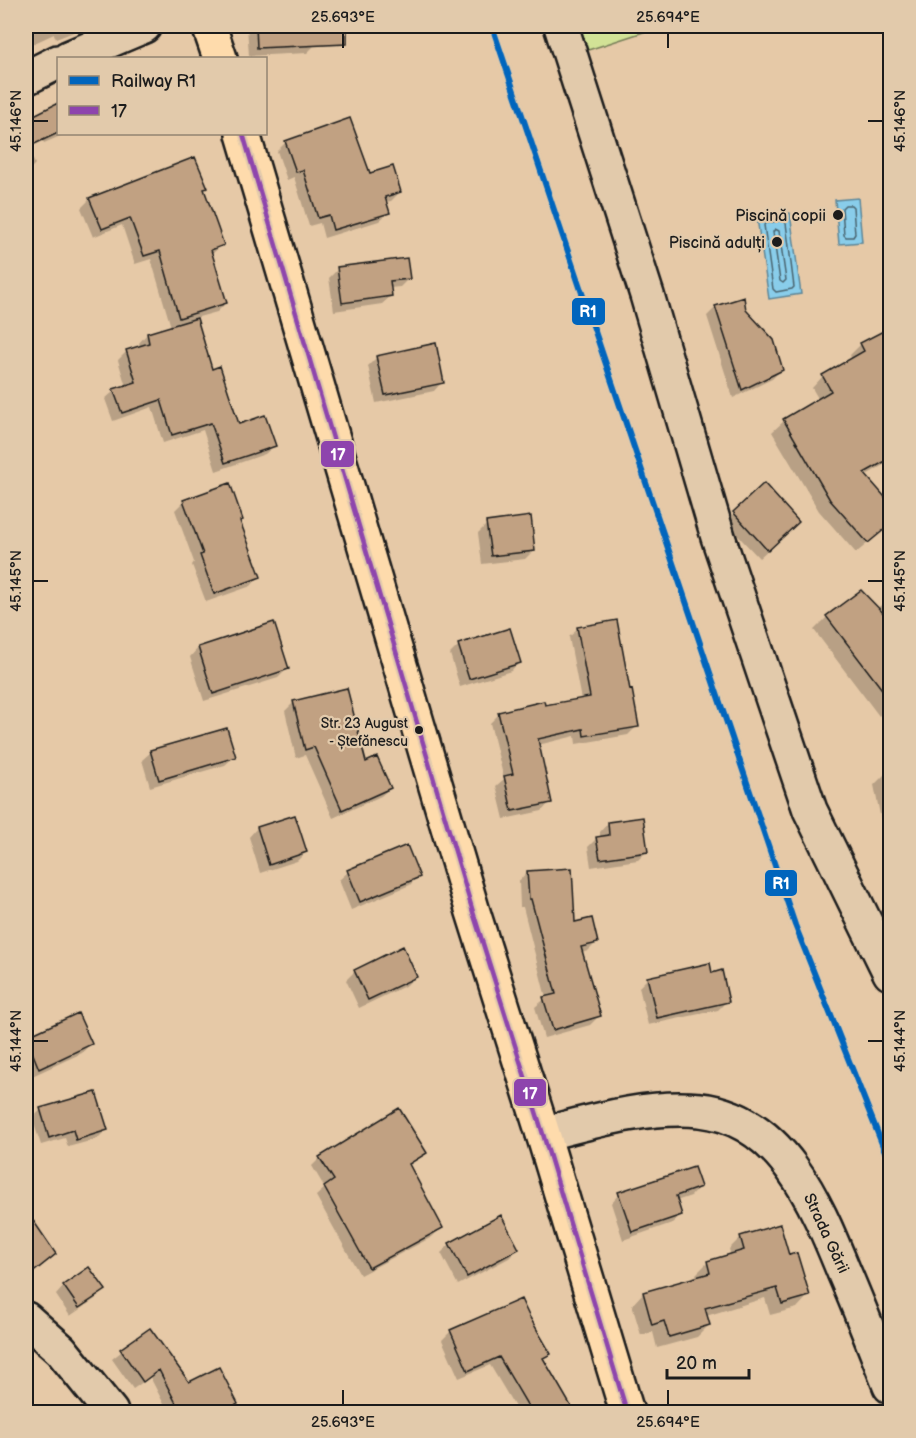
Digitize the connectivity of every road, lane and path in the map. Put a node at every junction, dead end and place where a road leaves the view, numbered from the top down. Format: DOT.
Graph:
graph roads {
  1 [pos="144,26"];
  2 [pos="209,26"];
  3 [pos="561,26"];
  4 [pos="70,57"];
  5 [pos="220,57"];
  6 [pos="57,62"];
  7 [pos="26,78"];
  8 [pos="243,135"];
  9 [pos="891,973"];
  10 [pos="543,1134"];
  11 [pos="26,1319"];
  12 [pos="891,1386"];
  13 [pos="111,1413"];
  14 [pos="627,1413"];
  1 -- 4 [label="street"];
  2 -- 5 [label="main road"];
  3 -- 9 [label="street"];
  6 -- 7 [label="street"];
  8 -- 10 [label="main road"];
  10 -- 12 [label="street, Strada Gării"];
  10 -- 14 [label="main road"];
  11 -- 13 [label="street"];
}
